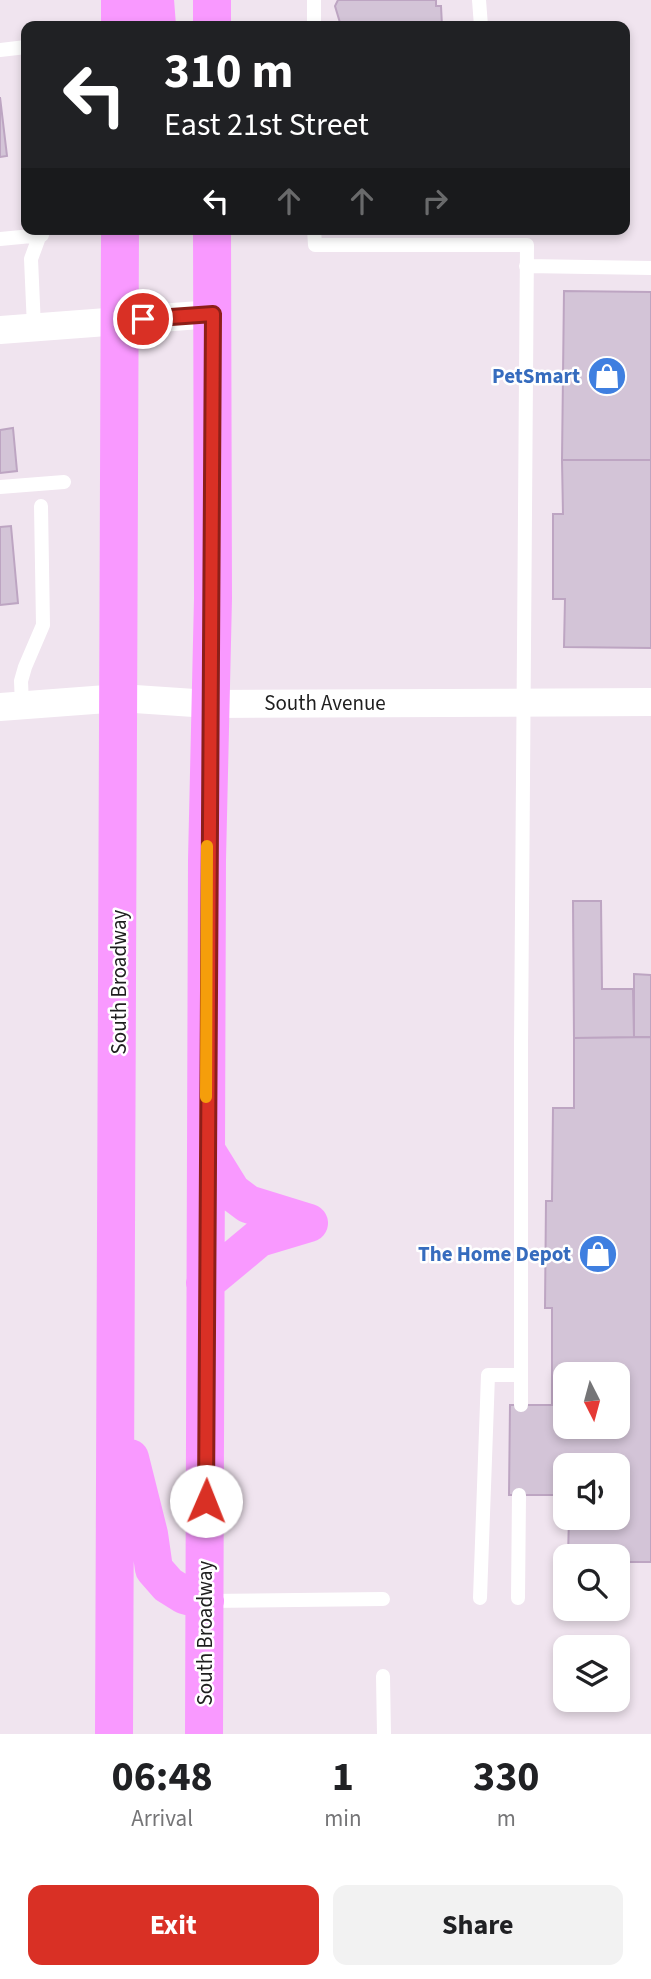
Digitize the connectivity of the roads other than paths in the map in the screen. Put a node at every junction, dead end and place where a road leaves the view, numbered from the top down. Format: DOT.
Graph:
graph roads {
  1 [pos="120,0"];
  2 [pos="155,0"];
  3 [pos="212,0"];
  4 [pos="314,0"];
  5 [pos="479,0"];
  6 [pos="120,21"];
  7 [pos="157,21"];
  8 [pos="212,21"];
  9 [pos="314,21"];
  10 [pos="481,21"];
  11 [pos="21,48"];
  12 [pos="0,50"];
  13 [pos="24,235"];
  14 [pos="41,235"];
  15 [pos="212,235"];
  16 [pos="314,235"];
  17 [pos="114,236"];
  18 [pos="0,239"];
  19 [pos="526,266"];
  20 [pos="651,268"];
  21 [pos="213,314"];
  22 [pos="120,320"];
  23 [pos="34,327"];
  24 [pos="0,330"];
  25 [pos="64,482"];
  26 [pos="0,487"];
  27 [pos="41,506"];
  28 [pos="120,698"];
  29 [pos="525,702"];
  30 [pos="651,702"];
  31 [pos="209,704"];
  32 [pos="11,706"];
  33 [pos="206,1150"];
  34 [pos="205,1283"];
  35 [pos="521,1375"];
  36 [pos="117,1405"];
  37 [pos="521,1405"];
  38 [pos="519,1496"];
  39 [pos="480,1598"];
  40 [pos="518,1598"];
  41 [pos="383,1599"];
  42 [pos="205,1601"];
  43 [pos="383,1676"];
  44 [pos="114,1734"];
  45 [pos="204,1734"];
  46 [pos="384,1734"];
  1 -- 6 [label="main road"];
  2 -- 7 [label="main road"];
  3 -- 8 [label="main road"];
  4 -- 9 [label="lane"];
  5 -- 10 [label="lane"];
  11 -- 12 [label="lane"];
  13 -- 18 [label="lane"];
  14 -- 23 [label="lane"];
  15 -- 21 [label="main road, South Broadway"];
  16 -- 19 [label="lane"];
  17 -- 22 [label="main road, South Broadway"];
  19 -- 20 [label="lane"];
  19 -- 29 [label="lane"];
  21 -- 22 [label="street"];
  21 -- 31 [label="main road, South Broadway"];
  22 -- 23 [label="street"];
  22 -- 28 [label="main road, South Broadway"];
  23 -- 24 [label="street"];
  25 -- 26 [label="lane"];
  27 -- 32 [label="lane"];
  28 -- 31 [label="street, South Avenue"];
  28 -- 32 [label="street, South Avenue"];
  28 -- 36 [label="main road, South Broadway"];
  29 -- 30 [label="street, South Avenue"];
  29 -- 31 [label="street, South Avenue"];
  29 -- 35 [label="lane"];
  31 -- 33 [label="main road, South Broadway"];
  33 -- 34 [label="main road, South Broadway"];
  33 -- 34 [label="main road"];
  34 -- 42 [label="main road, South Broadway"];
  35 -- 37 [label="lane"];
  35 -- 39 [label="lane"];
  36 -- 42 [label="main road"];
  36 -- 44 [label="main road, South Broadway"];
  38 -- 40 [label="lane"];
  41 -- 42 [label="lane"];
  42 -- 45 [label="main road, South Broadway"];
  43 -- 46 [label="lane"];
}
